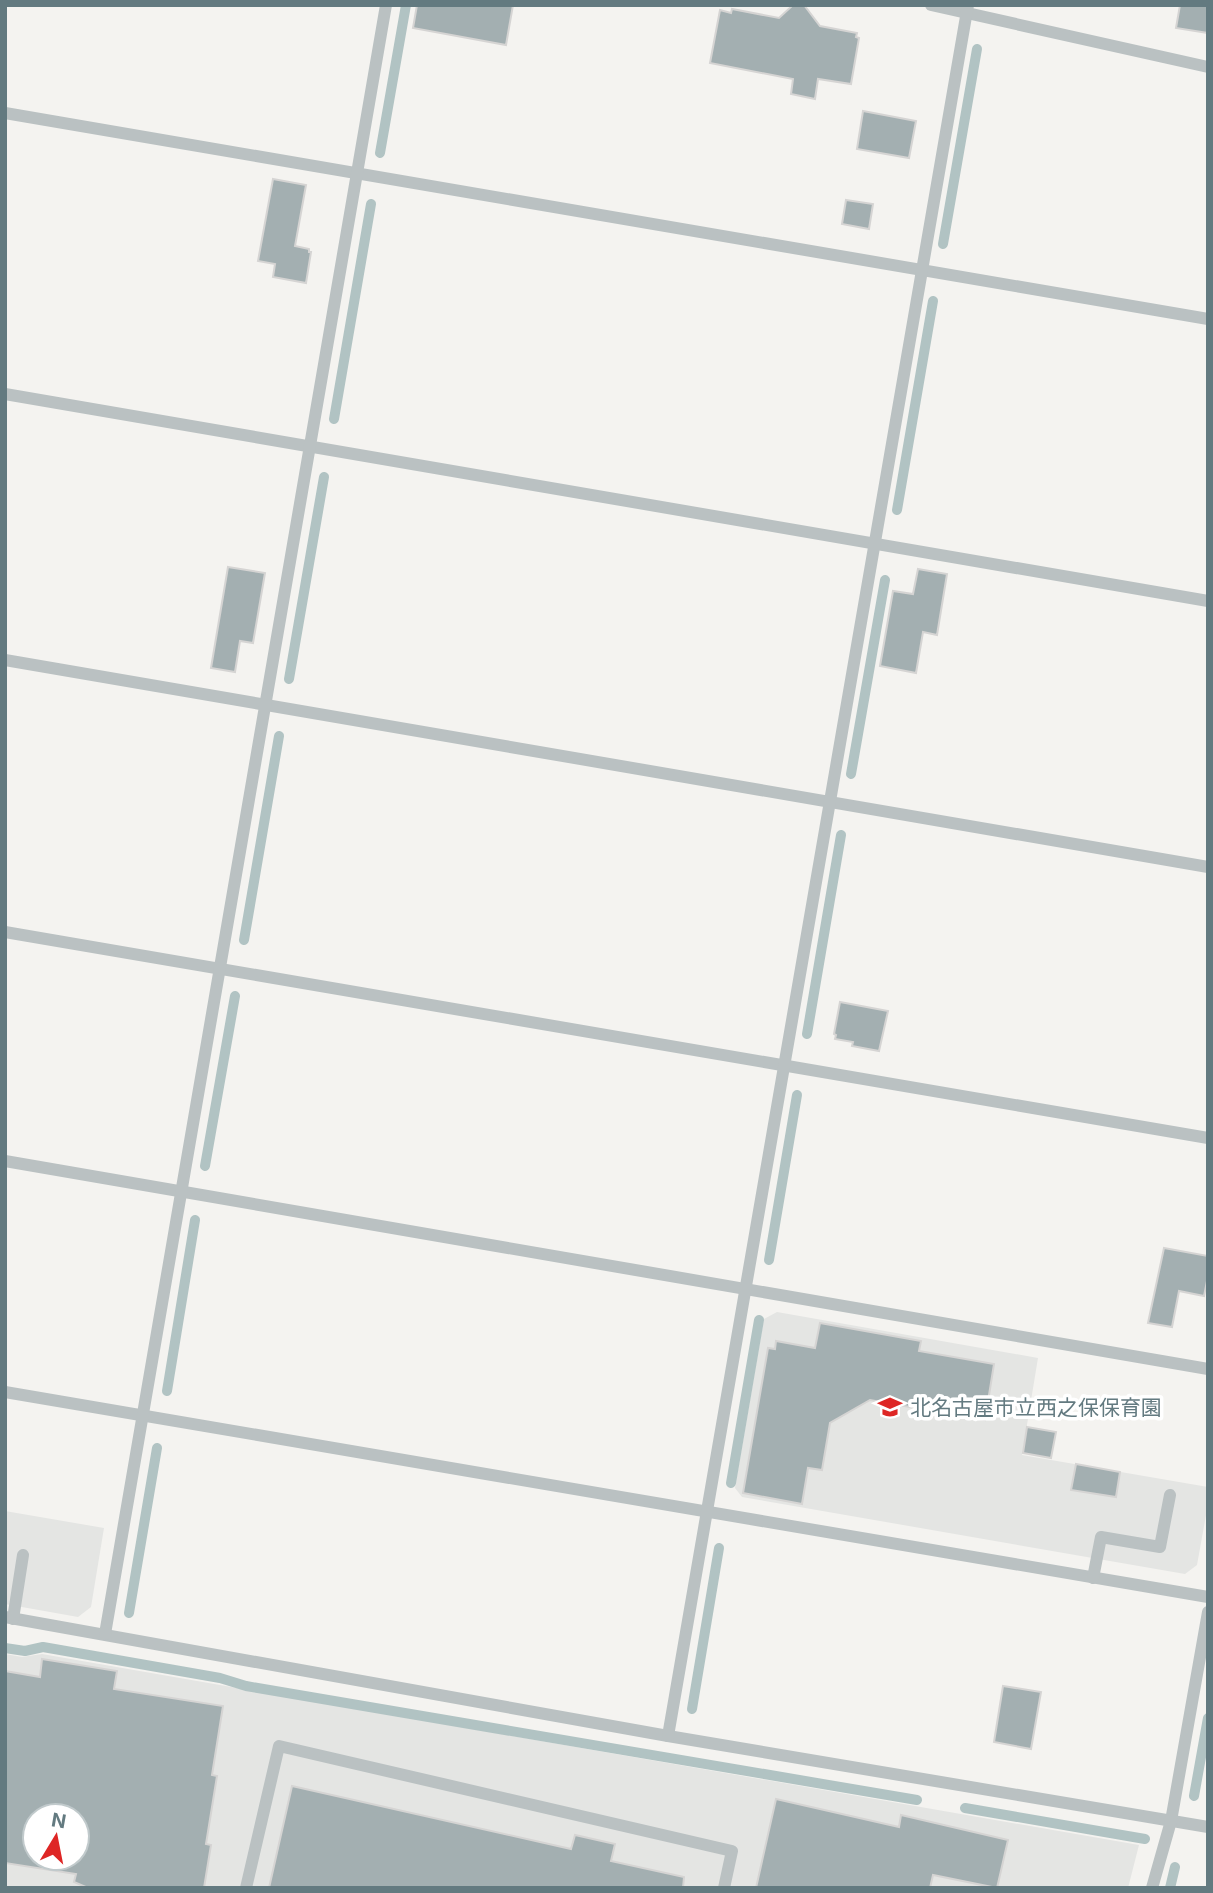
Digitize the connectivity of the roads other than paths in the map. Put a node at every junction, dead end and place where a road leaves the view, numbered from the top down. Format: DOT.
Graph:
graph roads {
  1 [pos="386,5"];
  2 [pos="932,5"];
  3 [pos="967,9"];
  4 [pos="1208,67"];
  5 [pos="5,113"];
  6 [pos="357,173"];
  7 [pos="922,270"];
  8 [pos="1208,319"];
  9 [pos="5,394"];
  10 [pos="310,447"];
  11 [pos="875,544"];
  12 [pos="1208,601"];
  13 [pos="5,660"];
  14 [pos="265,705"];
  15 [pos="830,802"];
  16 [pos="1208,867"];
  17 [pos="5,932"];
  18 [pos="219,969"];
  19 [pos="785,1066"];
  20 [pos="1208,1138"];
  21 [pos="5,1161"];
  22 [pos="181,1191"];
  23 [pos="746,1289"];
  24 [pos="1208,1369"];
  25 [pos="5,1392"];
  26 [pos="142,1416"];
  27 [pos="1170,1495"];
  28 [pos="707,1512"];
  29 [pos="23,1555"];
  30 [pos="1093,1578"];
  31 [pos="1208,1597"];
  32 [pos="1208,1612"];
  33 [pos="9,1618"];
  34 [pos="105,1634"];
  35 [pos="668,1736"];
  36 [pos="1171,1821"];
  37 [pos="1208,1827"];
  38 [pos="246,1888"];
  39 [pos="724,1888"];
  40 [pos="1152,1888"];
  1 -- 6 [label="street"];
  2 -- 3 [label="street"];
  3 -- 4 [label="street"];
  3 -- 7 [label="street"];
  5 -- 6 [label="street"];
  6 -- 7 [label="street"];
  6 -- 10 [label="street"];
  7 -- 8 [label="street"];
  7 -- 11 [label="street"];
  9 -- 10 [label="street"];
  10 -- 11 [label="street"];
  10 -- 14 [label="street"];
  11 -- 12 [label="street"];
  11 -- 15 [label="street"];
  13 -- 14 [label="street"];
  14 -- 15 [label="street"];
  14 -- 18 [label="street"];
  15 -- 16 [label="street"];
  15 -- 19 [label="street"];
  17 -- 18 [label="street"];
  18 -- 19 [label="street"];
  18 -- 22 [label="street"];
  19 -- 20 [label="street"];
  19 -- 23 [label="street"];
  21 -- 22 [label="street"];
  22 -- 23 [label="street"];
  22 -- 26 [label="street"];
  23 -- 24 [label="street"];
  23 -- 28 [label="street"];
  25 -- 26 [label="street"];
  26 -- 28 [label="street"];
  26 -- 34 [label="street"];
  27 -- 30 [label="street"];
  28 -- 30 [label="street"];
  28 -- 35 [label="street"];
  29 -- 33 [label="street"];
  30 -- 31 [label="street"];
  32 -- 36 [label="street"];
  33 -- 34 [label="street"];
  34 -- 35 [label="street"];
  35 -- 36 [label="street"];
  36 -- 37 [label="street"];
  36 -- 40 [label="street"];
  38 -- 39 [label="street"];
}
